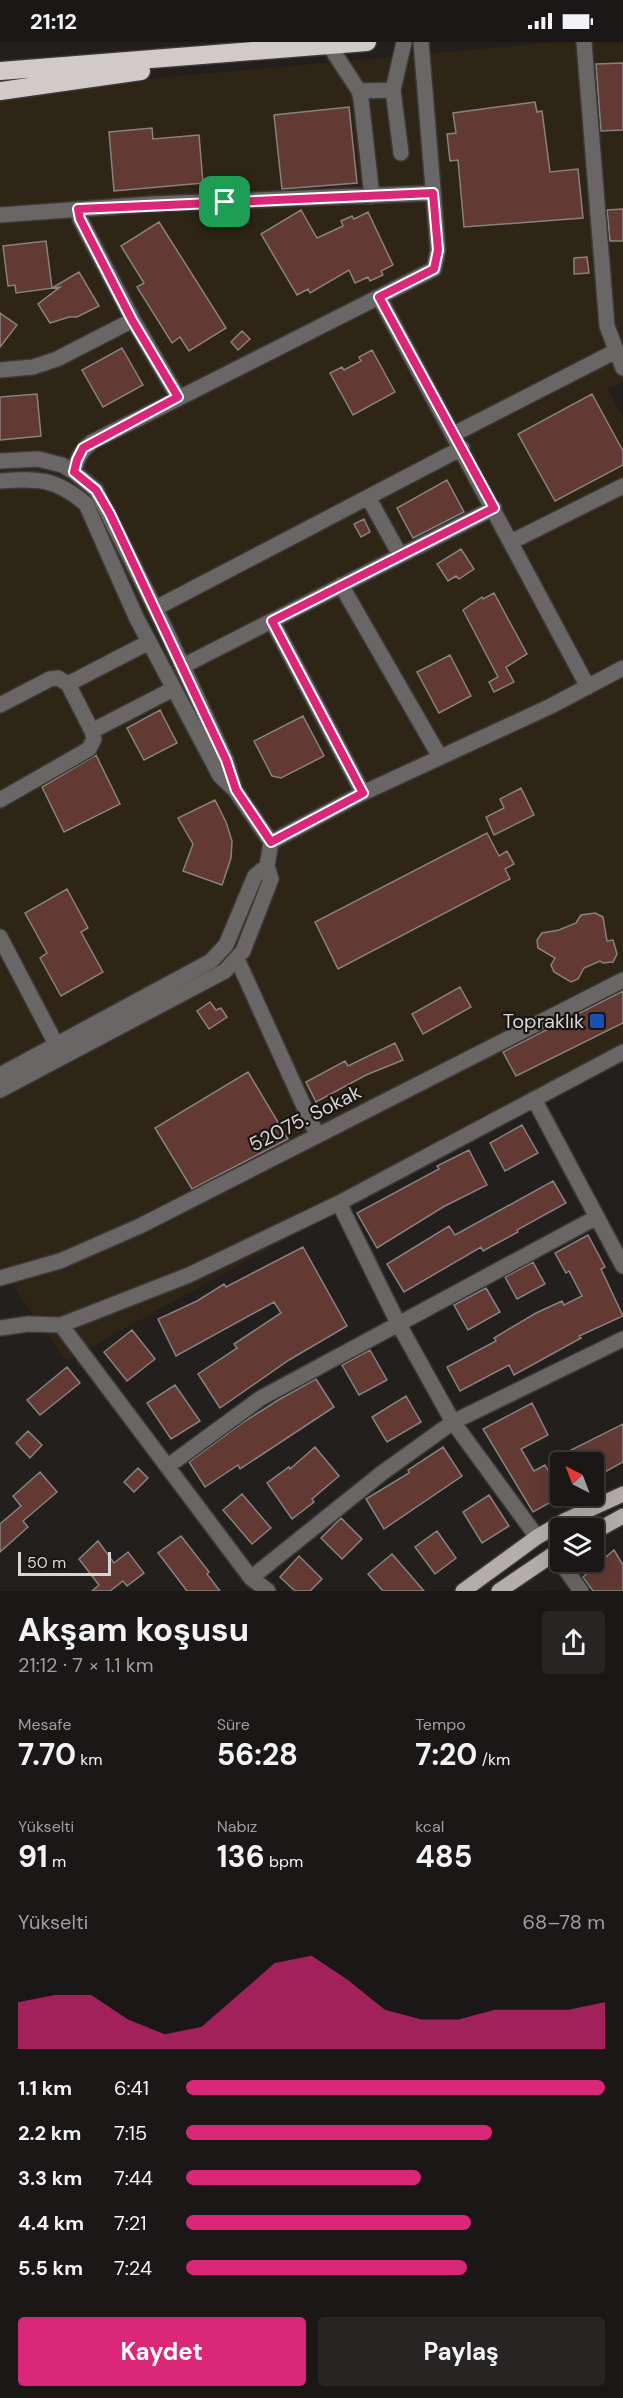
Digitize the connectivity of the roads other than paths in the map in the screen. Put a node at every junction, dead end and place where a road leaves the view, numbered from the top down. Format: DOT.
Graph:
graph roads {
  1 [pos="367,42"];
  2 [pos="404,42"];
  3 [pos="421,42"];
  4 [pos="584,42"];
  5 [pos="329,45"];
  6 [pos="285,50"];
  7 [pos="0,71"];
  8 [pos="393,90"];
  9 [pos="0,91"];
  10 [pos="359,92"];
  11 [pos="401,153"];
  12 [pos="433,193"];
  13 [pos="372,196"];
  14 [pos="78,209"];
  15 [pos="0,215"];
  16 [pos="379,297"];
  17 [pos="132,320"];
  18 [pos="616,351"];
  19 [pos="623,368"];
  20 [pos="0,370"];
  21 [pos="178,397"];
  22 [pos="454,435"];
  23 [pos="462,448"];
  24 [pos="0,461"];
  25 [pos="74,472"];
  26 [pos="0,481"];
  27 [pos="623,486"];
  28 [pos="368,497"];
  29 [pos="494,508"];
  30 [pos="512,542"];
  31 [pos="400,555"];
  32 [pos="341,585"];
  33 [pos="156,608"];
  34 [pos="272,621"];
  35 [pos="149,642"];
  36 [pos="183,666"];
  37 [pos="623,668"];
  38 [pos="68,684"];
  39 [pos="588,687"];
  40 [pos="173,689"];
  41 [pos="0,705"];
  42 [pos="93,731"];
  43 [pos="440,757"];
  44 [pos="236,790"];
  45 [pos="363,793"];
  46 [pos="0,800"];
  47 [pos="271,842"];
  48 [pos="267,866"];
  49 [pos="0,937"];
  50 [pos="237,959"];
  51 [pos="623,980"];
  52 [pos="57,1046"];
  53 [pos="623,1052"];
  54 [pos="0,1075"];
  55 [pos="0,1090"];
  56 [pos="534,1099"];
  57 [pos="317,1135"];
  58 [pos="339,1203"];
  59 [pos="597,1217"];
  60 [pos="623,1266"];
  61 [pos="0,1278"];
  62 [pos="398,1323"];
  63 [pos="61,1325"];
  64 [pos="0,1328"];
  65 [pos="623,1339"];
  66 [pos="453,1422"];
  67 [pos="168,1466"];
  68 [pos="623,1494"];
  69 [pos="623,1516"];
  70 [pos="604,1526"];
  71 [pos="537,1537"];
  72 [pos="550,1556"];
  73 [pos="570,1572"];
  74 [pos="251,1578"];
  75 [pos="268,1591"];
  76 [pos="463,1591"];
  77 [pos="499,1591"];
  78 [pos="580,1591"];
  1 -- 5 [label="highway"];
  2 -- 8 [label="street"];
  3 -- 12 [label="street"];
  4 -- 18 [label="street"];
  5 -- 6 [label="highway"];
  5 -- 10 [label="street"];
  6 -- 7 [label="highway"];
  6 -- 9 [label="highway"];
  8 -- 10 [label="street"];
  8 -- 11 [label="street"];
  10 -- 13 [label="street"];
  12 -- 13 [label="street"];
  12 -- 16 [label="street"];
  13 -- 14 [label="street"];
  14 -- 15 [label="street"];
  14 -- 17 [label="street"];
  16 -- 21 [label="street"];
  16 -- 22 [label="street"];
  17 -- 20 [label="street"];
  17 -- 21 [label="street"];
  18 -- 19 [label="street"];
  18 -- 22 [label="street"];
  21 -- 25 [label="street"];
  22 -- 23 [label="street"];
  23 -- 28 [label="street"];
  23 -- 29 [label="street"];
  24 -- 25 [label="street"];
  25 -- 33 [label="street"];
  26 -- 35 [label="street"];
  27 -- 30 [label="street"];
  28 -- 31 [label="street"];
  28 -- 33 [label="street"];
  29 -- 30 [label="street"];
  29 -- 31 [label="street"];
  30 -- 39 [label="street"];
  31 -- 32 [label="street"];
  32 -- 34 [label="street"];
  32 -- 43 [label="street"];
  33 -- 36 [label="street"];
  34 -- 36 [label="street"];
  34 -- 45 [label="street"];
  35 -- 38 [label="street"];
  35 -- 40 [label="street"];
  36 -- 44 [label="street"];
  37 -- 39 [label="street"];
  38 -- 41 [label="street"];
  38 -- 42 [label="street"];
  39 -- 43 [label="street"];
  40 -- 42 [label="street"];
  40 -- 44 [label="street"];
  42 -- 46 [label="street"];
  43 -- 45 [label="street"];
  44 -- 47 [label="street"];
  45 -- 47 [label="street"];
  47 -- 48 [label="street"];
  48 -- 50 [label="street"];
  48 -- 52 [label="street"];
  49 -- 52 [label="street"];
  50 -- 55 [label="street"];
  50 -- 57 [label="street"];
  51 -- 57 [label="street, 52075. Sokak"];
  52 -- 54 [label="street"];
  53 -- 56 [label="street"];
  56 -- 58 [label="street"];
  56 -- 59 [label="street"];
  57 -- 61 [label="street, 52075. Sokak"];
  58 -- 62 [label="street"];
  58 -- 63 [label="street"];
  59 -- 60 [label="street"];
  59 -- 62 [label="street"];
  62 -- 66 [label="street"];
  62 -- 67 [label="street"];
  63 -- 64 [label="street"];
  63 -- 67 [label="street"];
  65 -- 66 [label="street"];
  66 -- 71 [label="street"];
  66 -- 74 [label="street"];
  67 -- 74 [label="street"];
  68 -- 71 [label="main road"];
  69 -- 70 [label="main road"];
  71 -- 76 [label="main road"];
  72 -- 77 [label="main road"];
  73 -- 78 [label="street"];
  74 -- 75 [label="street"];
}
